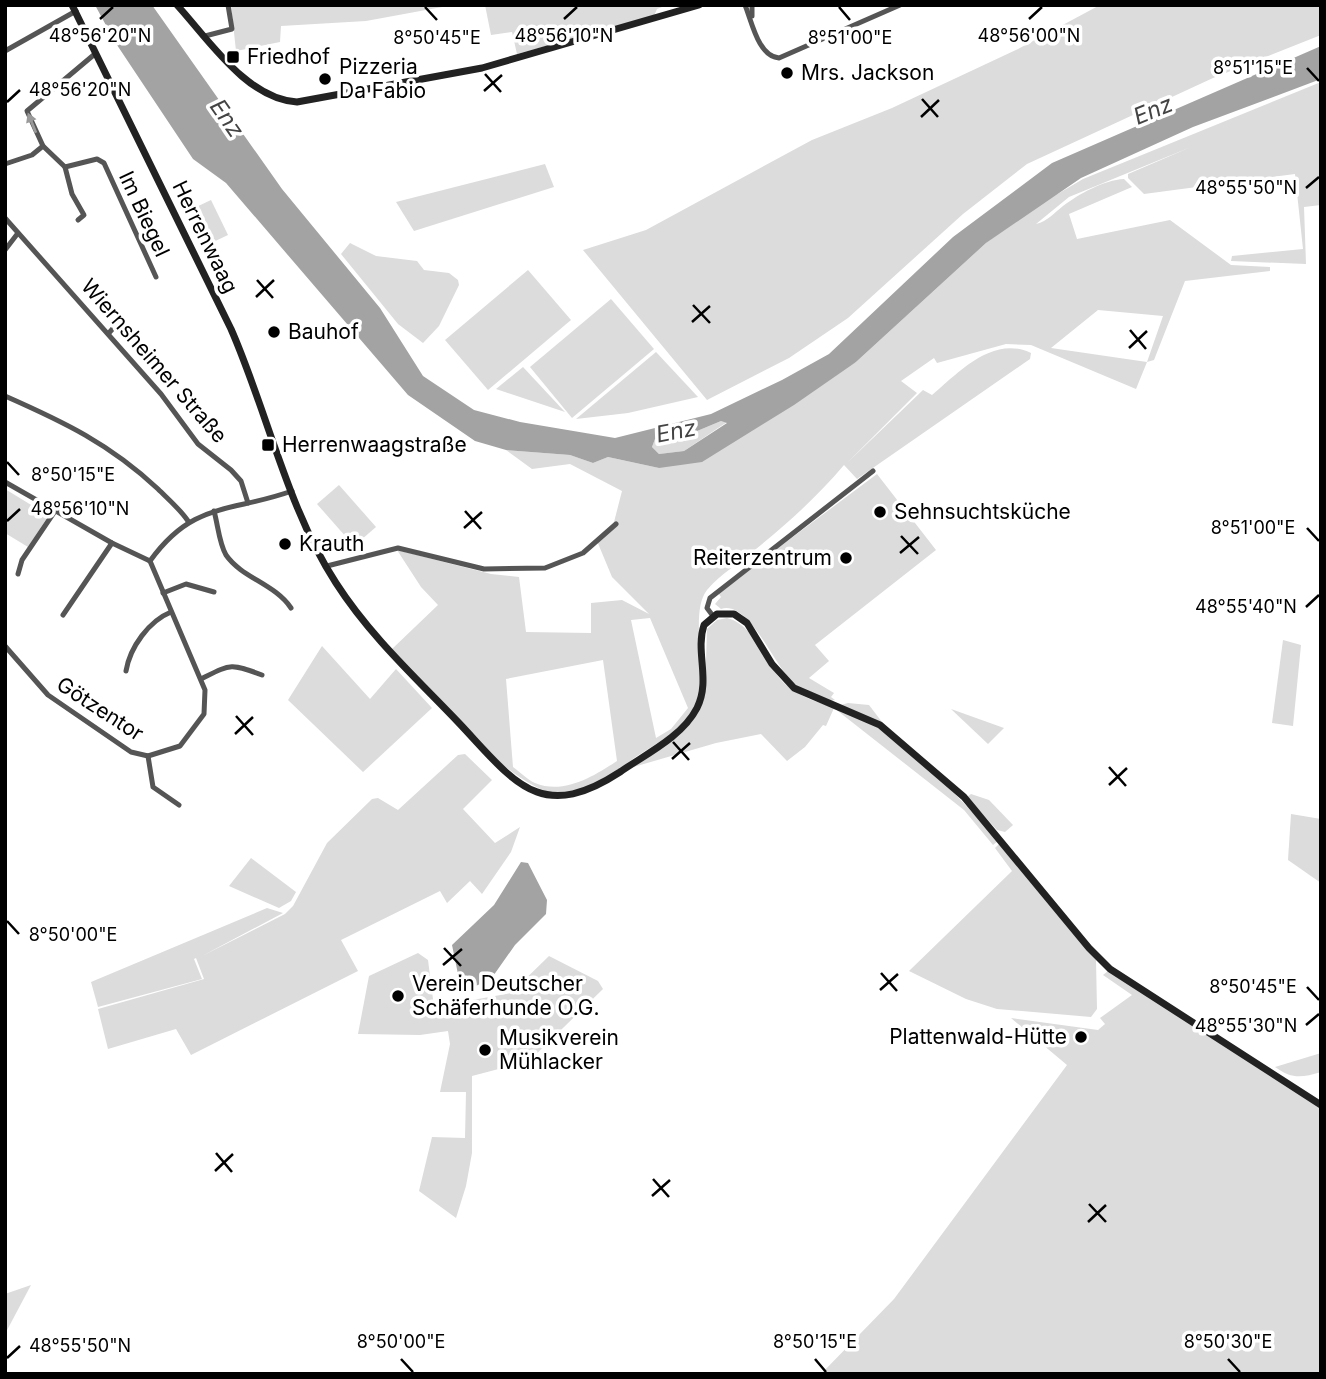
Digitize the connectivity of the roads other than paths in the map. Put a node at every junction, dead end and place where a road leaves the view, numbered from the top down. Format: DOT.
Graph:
graph roads {
  1 [pos="177,5"];
  2 [pos="228,5"];
  3 [pos="699,5"];
  4 [pos="745,5"];
  5 [pos="752,5"];
  6 [pos="900,5"];
  7 [pos="74,8"];
  8 [pos="752,19"];
  9 [pos="205,36"];
  10 [pos="5,51"];
  11 [pos="96,53"];
  12 [pos="43,146"];
  13 [pos="5,164"];
  14 [pos="65,167"];
  15 [pos="5,218"];
  16 [pos="78,220"];
  17 [pos="18,233"];
  18 [pos="5,250"];
  19 [pos="156,276"];
  20 [pos="116,325"];
  21 [pos="108,334"];
  22 [pos="5,396"];
  23 [pos="873,471"];
  24 [pos="5,482"];
  25 [pos="292,491"];
  26 [pos="248,503"];
  27 [pos="55,511"];
  28 [pos="214,511"];
  29 [pos="188,521"];
  30 [pos="616,524"];
  31 [pos="112,543"];
  32 [pos="149,561"];
  33 [pos="327,566"];
  34 [pos="18,574"];
  35 [pos="214,592"];
  36 [pos="163,593"];
  37 [pos="290,608"];
  38 [pos="171,612"];
  39 [pos="63,615"];
  40 [pos="713,616"];
  41 [pos="5,646"];
  42 [pos="126,671"];
  43 [pos="262,675"];
  44 [pos="201,679"];
  45 [pos="148,756"];
  46 [pos="179,804"];
  47 [pos="1321,1105"];
  1 -- 9 [label="main road"];
  2 -- 9 [label="street"];
  3 -- 9 [label="main road"];
  4 -- 8 [label="street"];
  5 -- 8 [label="street"];
  6 -- 8 [label="street"];
  7 -- 10 [label="street"];
  7 -- 11 [label="main road, Herrenwaag"];
  12 -- 11 [label="street, one-way"];
  11 -- 25 [label="main road, Herrenwaag"];
  12 -- 13 [label="street"];
  12 -- 14 [label="street"];
  14 -- 16 [label="street"];
  14 -- 19 [label="street, Im Biegel"];
  15 -- 17 [label="street, Wiernsheimer Straße"];
  17 -- 18 [label="street"];
  17 -- 21 [label="street, Wiernsheimer Straße"];
  20 -- 21 [label="street"];
  21 -- 26 [label="street, Wiernsheimer Straße"];
  22 -- 29 [label="street"];
  23 -- 40 [label="street"];
  24 -- 27 [label="street"];
  25 -- 26 [label="street"];
  25 -- 33 [label="main road"];
  26 -- 28 [label="street"];
  27 -- 31 [label="street"];
  27 -- 34 [label="street"];
  28 -- 29 [label="street"];
  28 -- 37 [label="street"];
  29 -- 32 [label="street"];
  30 -- 33 [label="street"];
  31 -- 32 [label="street"];
  31 -- 39 [label="street"];
  32 -- 36 [label="street, Götzentor"];
  33 -- 40 [label="main road"];
  35 -- 36 [label="street"];
  36 -- 38 [label="street, Götzentor"];
  38 -- 42 [label="street"];
  38 -- 44 [label="street, Götzentor"];
  40 -- 47 [label="main road"];
  41 -- 45 [label="street, Götzentor"];
  43 -- 44 [label="street"];
  44 -- 45 [label="street, Götzentor"];
  45 -- 46 [label="street"];
}
